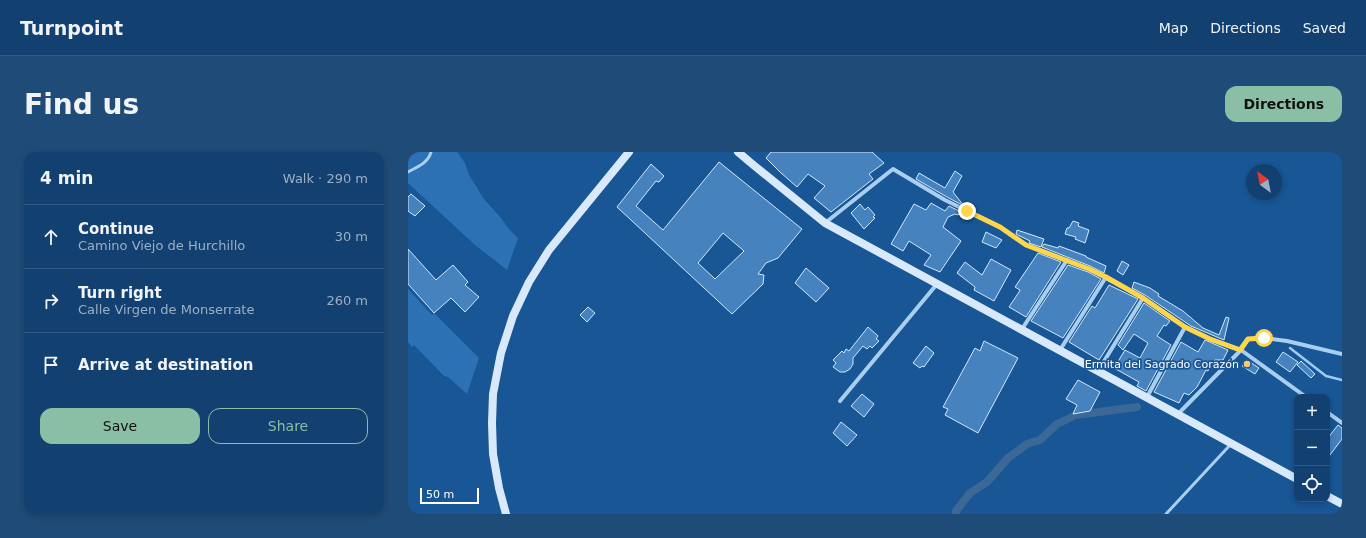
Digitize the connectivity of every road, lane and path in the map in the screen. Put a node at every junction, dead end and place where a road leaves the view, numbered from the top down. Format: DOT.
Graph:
graph roads {
  1 [pos="431,152"];
  2 [pos="738,152"];
  3 [pos="629,153"];
  4 [pos="408,172"];
  5 [pos="825,223"];
  6 [pos="1067,260"];
  7 [pos="1106,277"];
  8 [pos="938,284"];
  9 [pos="1143,298"];
  10 [pos="1185,327"];
  11 [pos="1022,330"];
  12 [pos="1060,350"];
  13 [pos="1240,350"];
  14 [pos="1342,354"];
  15 [pos="1098,371"];
  16 [pos="1302,394"];
  17 [pos="1147,397"];
  18 [pos="840,401"];
  19 [pos="1177,414"];
  20 [pos="1330,414"];
  21 [pos="1342,423"];
  22 [pos="1232,444"];
  23 [pos="1294,477"];
  24 [pos="1330,498"];
  25 [pos="1342,504"];
  26 [pos="506,514"];
  27 [pos="1166,514"];
  1 -- 4 [label="lane"];
  2 -- 5 [label="main road"];
  3 -- 26 [label="main road"];
  5 -- 6 [label="street"];
  5 -- 8 [label="main road"];
  6 -- 7 [label="street"];
  6 -- 11 [label="street"];
  7 -- 9 [label="street"];
  7 -- 12 [label="street"];
  8 -- 11 [label="main road"];
  8 -- 18 [label="street"];
  9 -- 10 [label="street"];
  9 -- 15 [label="street"];
  10 -- 13 [label="street"];
  10 -- 17 [label="street"];
  11 -- 12 [label="main road"];
  12 -- 15 [label="main road"];
  13 -- 14 [label="street"];
  13 -- 16 [label="street"];
  13 -- 19 [label="street"];
  15 -- 17 [label="main road"];
  17 -- 19 [label="main road"];
  19 -- 22 [label="main road"];
  20 -- 21 [label="street"];
  22 -- 23 [label="main road"];
  22 -- 27 [label="lane"];
  24 -- 25 [label="main road"];
}
